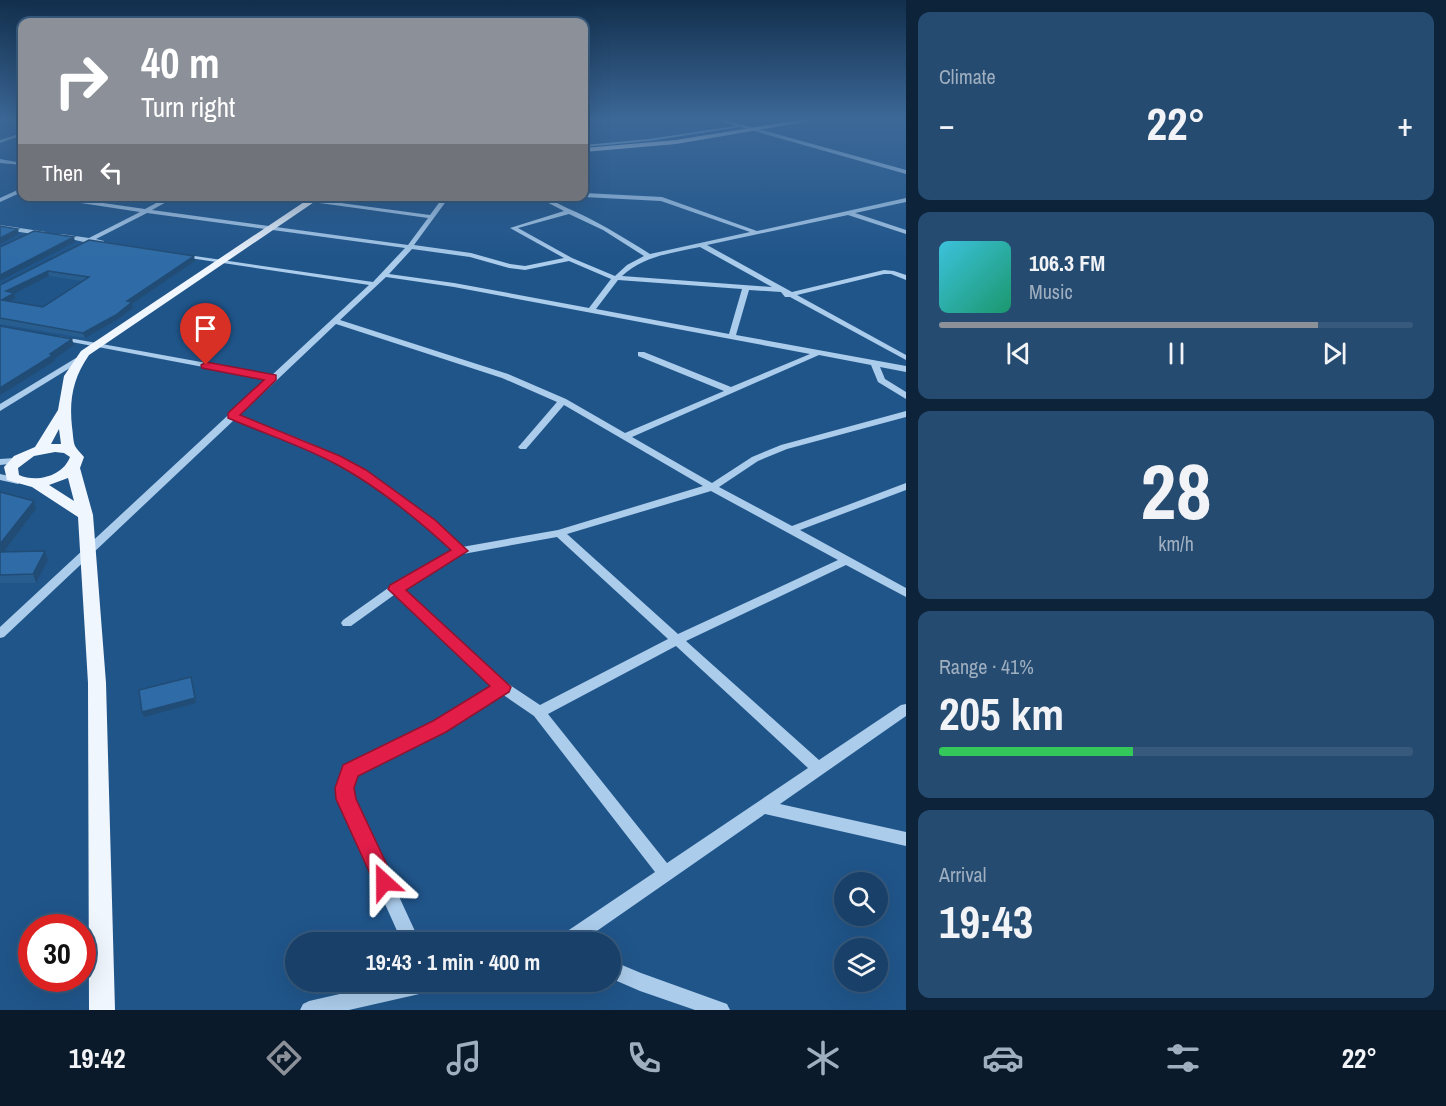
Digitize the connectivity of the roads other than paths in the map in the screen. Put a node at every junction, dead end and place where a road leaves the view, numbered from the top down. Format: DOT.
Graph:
graph roads {
  1 [pos="882,166"];
  2 [pos="897,166"];
  3 [pos="889,168"];
  4 [pos="906,172"];
  5 [pos="0,191"];
  6 [pos="18,193"];
  7 [pos="18,194"];
  8 [pos="588,195"];
  9 [pos="0,200"];
  10 [pos="906,200"];
  11 [pos="74,201"];
  12 [pos="153,201"];
  13 [pos="165,201"];
  14 [pos="312,201"];
  15 [pos="328,201"];
  16 [pos="443,201"];
  17 [pos="549,201"];
  18 [pos="136,210"];
  19 [pos="571,211"];
  20 [pos="145,212"];
  21 [pos="848,213"];
  22 [pos="432,217"];
  23 [pos="0,227"];
  24 [pos="270,229"];
  25 [pos="34,232"];
  26 [pos="755,232"];
  27 [pos="906,232"];
  28 [pos="17,240"];
  29 [pos="90,240"];
  30 [pos="80,242"];
  31 [pos="70,244"];
  32 [pos="112,244"];
  33 [pos="701,245"];
  34 [pos="409,248"];
  35 [pos="178,254"];
  36 [pos="649,256"];
  37 [pos="570,259"];
  38 [pos="223,261"];
  39 [pos="384,275"];
  40 [pos="614,278"];
  41 [pos="906,278"];
  42 [pos="375,284"];
  43 [pos="746,289"];
  44 [pos="785,293"];
  45 [pos="591,311"];
  46 [pos="334,321"];
  47 [pos="53,336"];
  48 [pos="732,337"];
  49 [pos="95,344"];
  50 [pos="819,353"];
  51 [pos="641,354"];
  52 [pos="906,358"];
  53 [pos="79,360"];
  54 [pos="874,363"];
  55 [pos="906,369"];
  56 [pos="273,378"];
  57 [pos="730,390"];
  58 [pos="906,396"];
  59 [pos="563,401"];
  60 [pos="0,408"];
  61 [pos="63,411"];
  62 [pos="906,414"];
  63 [pos="232,416"];
  64 [pos="626,436"];
  65 [pos="523,447"];
  66 [pos="41,449"];
  67 [pos="69,450"];
  68 [pos="15,461"];
  69 [pos="0,462"];
  70 [pos="73,468"];
  71 [pos="0,477"];
  72 [pos="18,481"];
  73 [pos="36,483"];
  74 [pos="906,486"];
  75 [pos="712,487"];
  76 [pos="85,515"];
  77 [pos="791,530"];
  78 [pos="559,533"];
  79 [pos="88,551"];
  80 [pos="460,551"];
  81 [pos="846,561"];
  82 [pos="395,589"];
  83 [pos="906,593"];
  84 [pos="347,623"];
  85 [pos="0,634"];
  86 [pos="677,640"];
  87 [pos="502,687"];
  88 [pos="906,709"];
  89 [pos="539,712"];
  90 [pos="819,769"];
  91 [pos="764,807"];
  92 [pos="906,839"];
  93 [pos="666,874"];
  94 [pos="406,932"];
  95 [pos="581,932"];
  96 [pos="621,974"];
  97 [pos="388,992"];
  98 [pos="102,1010"];
  99 [pos="309,1010"];
  100 [pos="722,1010"];
  1 -- 3 [label="street"];
  2 -- 3 [label="street"];
  3 -- 4 [label="street"];
  5 -- 6 [label="street"];
  7 -- 9 [label="street"];
  8 -- 26 [label="street"];
  10 -- 21 [label="street"];
  11 -- 18 [label="street"];
  12 -- 18 [label="street"];
  13 -- 20 [label="street"];
  14 -- 24 [label="main road"];
  15 -- 22 [label="street"];
  16 -- 22 [label="street"];
  17 -- 19 [label="street"];
  18 -- 20 [label="street"];
  18 -- 30 [label="street"];
  19 -- 36 [label="street"];
  19 -- 37 [label="street"];
  20 -- 24 [label="street"];
  20 -- 29 [label="street"];
  21 -- 26 [label="street"];
  21 -- 27 [label="street"];
  22 -- 34 [label="street"];
  23 -- 25 [label="street"];
  24 -- 34 [label="street"];
  24 -- 38 [label="main road"];
  25 -- 28 [label="street"];
  25 -- 30 [label="street"];
  26 -- 33 [label="street"];
  29 -- 30 [label="street"];
  29 -- 32 [label="street"];
  30 -- 31 [label="street"];
  33 -- 36 [label="street"];
  33 -- 44 [label="street"];
  34 -- 37 [label="street"];
  34 -- 39 [label="street"];
  35 -- 38 [label="street"];
  36 -- 40 [label="street"];
  37 -- 40 [label="street"];
  38 -- 42 [label="street"];
  38 -- 49 [label="main road"];
  39 -- 42 [label="street"];
  39 -- 45 [label="street"];
  40 -- 43 [label="street"];
  40 -- 45 [label="street"];
  41 -- 44 [label="street"];
  42 -- 46 [label="street"];
  43 -- 44 [label="street"];
  43 -- 48 [label="street"];
  44 -- 52 [label="street"];
  45 -- 48 [label="street"];
  46 -- 56 [label="street"];
  46 -- 59 [label="street"];
  47 -- 49 [label="street"];
  48 -- 50 [label="street"];
  49 -- 53 [label="main road"];
  49 -- 56 [label="street"];
  50 -- 54 [label="street"];
  50 -- 57 [label="street"];
  51 -- 57 [label="street"];
  53 -- 60 [label="street"];
  53 -- 61 [label="main road"];
  54 -- 55 [label="street"];
  54 -- 58 [label="street"];
  56 -- 63 [label="street"];
  57 -- 64 [label="street"];
  59 -- 64 [label="street"];
  59 -- 65 [label="street"];
  61 -- 66 [label="main road"];
  61 -- 67 [label="main road"];
  62 -- 75 [label="street"];
  63 -- 79 [label="street"];
  63 -- 80 [label="street"];
  64 -- 75 [label="street"];
  66 -- 67 [label="main road"];
  66 -- 68 [label="main road"];
  67 -- 70 [label="main road"];
  68 -- 69 [label="street"];
  68 -- 72 [label="main road"];
  70 -- 73 [label="main road"];
  70 -- 76 [label="main road"];
  71 -- 72 [label="street"];
  72 -- 73 [label="main road"];
  73 -- 76 [label="main road"];
  74 -- 77 [label="street"];
  75 -- 77 [label="street"];
  75 -- 78 [label="street"];
  76 -- 79 [label="main road"];
  77 -- 81 [label="street"];
  78 -- 80 [label="street"];
  78 -- 86 [label="street"];
  79 -- 85 [label="street"];
  79 -- 98 [label="main road"];
  80 -- 82 [label="street"];
  81 -- 83 [label="street"];
  81 -- 86 [label="street"];
  82 -- 84 [label="street"];
  82 -- 87 [label="street"];
  86 -- 89 [label="street"];
  86 -- 90 [label="street"];
  87 -- 89 [label="street"];
  87 -- 94 [label="street"];
  88 -- 90 [label="street"];
  89 -- 93 [label="street"];
  90 -- 91 [label="street"];
  91 -- 92 [label="street"];
  91 -- 93 [label="street"];
  93 -- 95 [label="street"];
  96 -- 100 [label="street"];
  97 -- 99 [label="street"];
}
